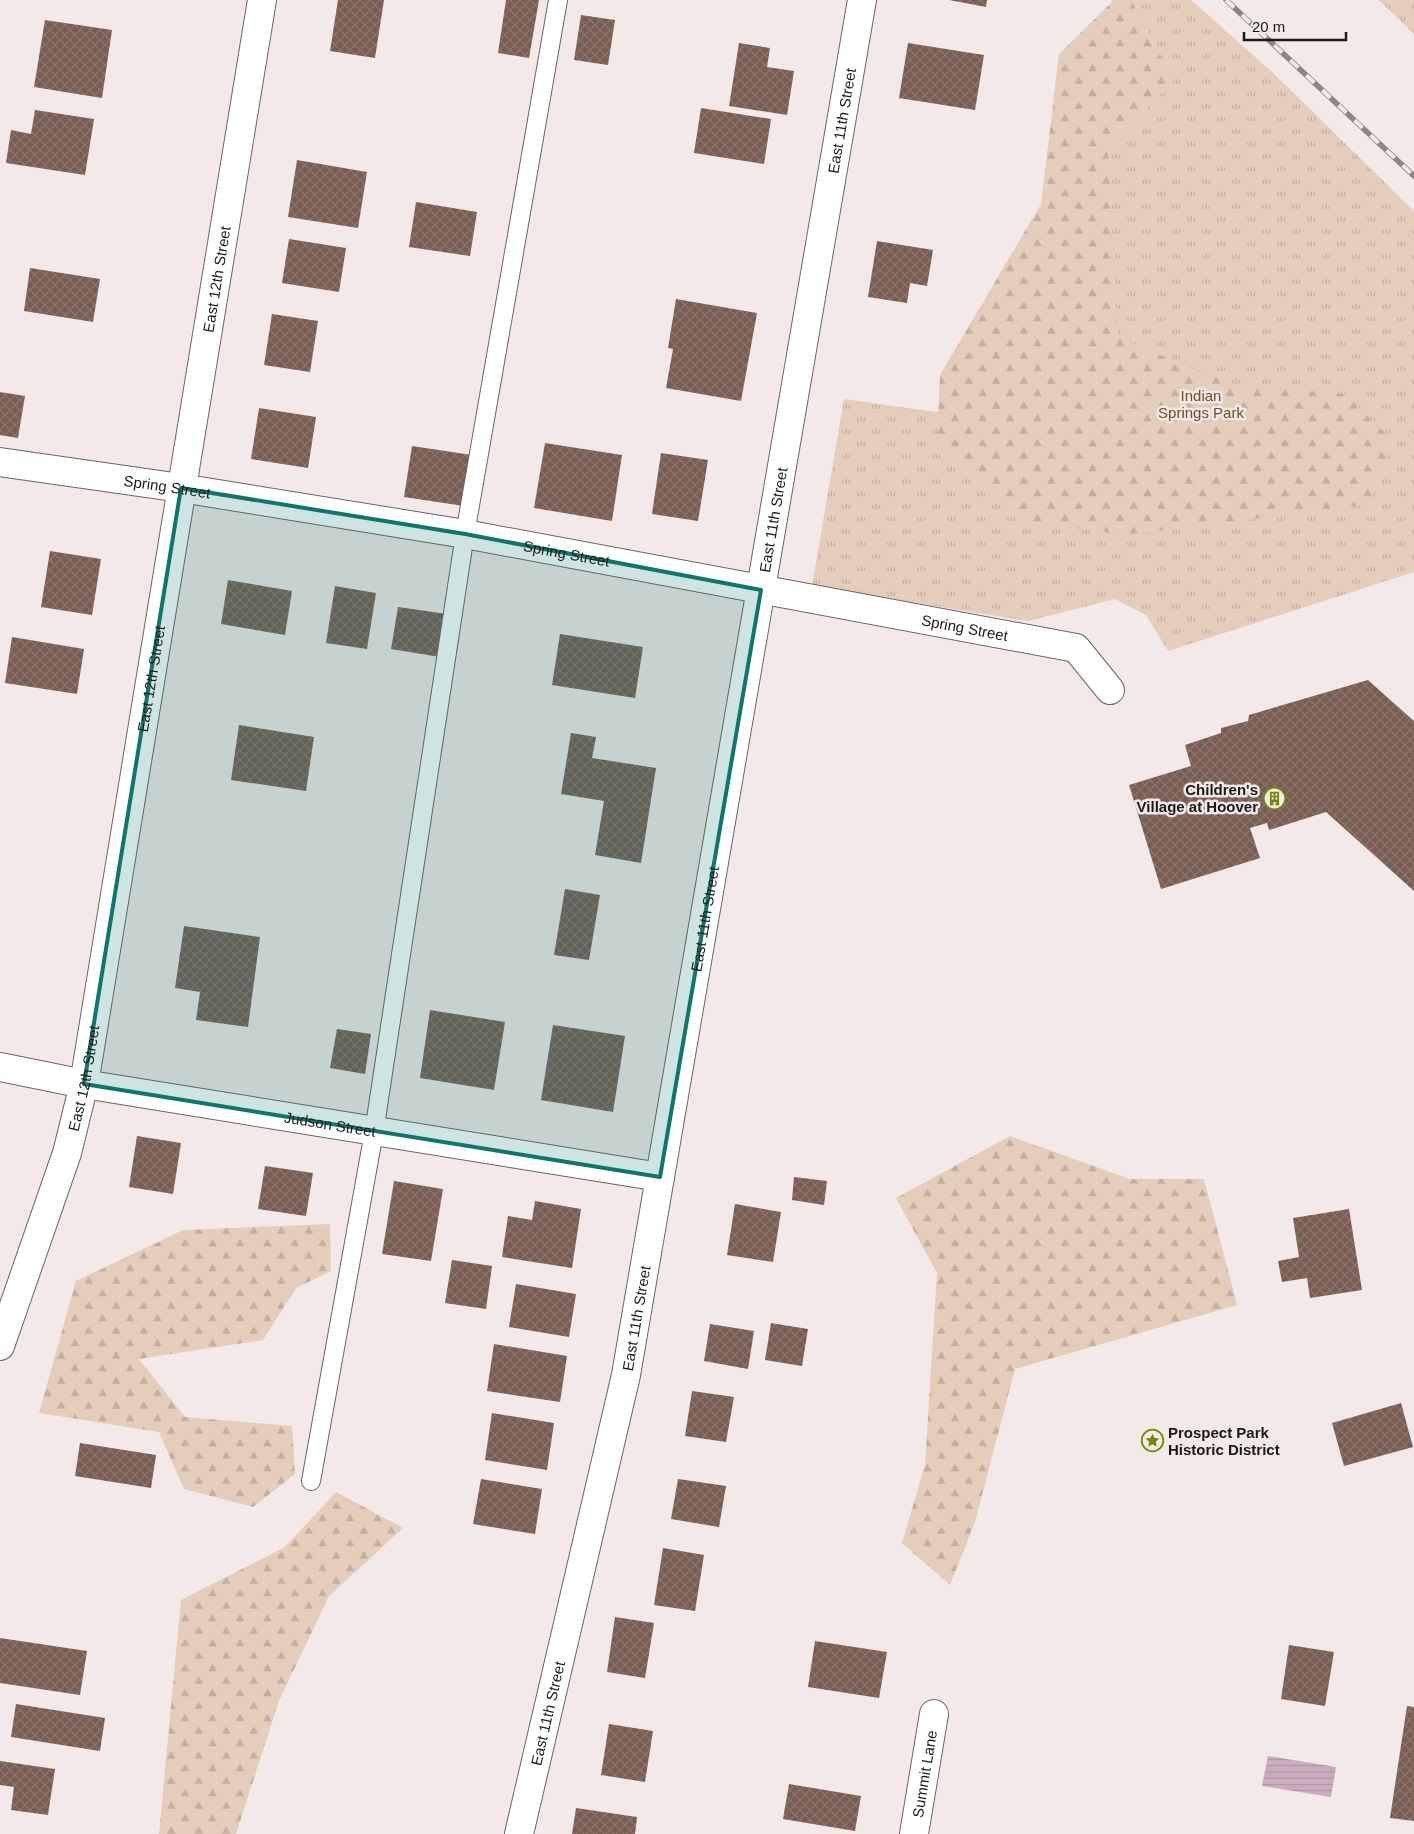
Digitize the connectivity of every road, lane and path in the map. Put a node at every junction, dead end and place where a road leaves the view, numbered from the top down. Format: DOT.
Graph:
graph roads {
  1 [pos="262,0"];
  2 [pos="558,0"];
  3 [pos="858,0"];
  4 [pos="862,0"];
  5 [pos="0,462"];
  6 [pos="180,488"];
  7 [pos="465,534"];
  8 [pos="761,590"];
  9 [pos="1110,690"];
  10 [pos="0,1067"];
  11 [pos="84,1084"];
  12 [pos="374,1132"];
  13 [pos="660,1177"];
  14 [pos="0,1346"];
  15 [pos="312,1481"];
  16 [pos="934,1714"];
  17 [pos="519,1834"];
  18 [pos="914,1834"];
  1 -- 6 [label="street, East 12th Street"];
  2 -- 7 [label="lane"];
  3 -- 4 [label="street"];
  4 -- 8 [label="street, East 11th Street"];
  5 -- 6 [label="street, Spring Street"];
  6 -- 7 [label="street, Spring Street"];
  6 -- 11 [label="street, East 12th Street"];
  7 -- 8 [label="street, Spring Street"];
  7 -- 12 [label="lane"];
  8 -- 9 [label="street, Spring Street"];
  8 -- 13 [label="street, East 11th Street"];
  10 -- 11 [label="street, Judson Street"];
  11 -- 12 [label="street, Judson Street"];
  11 -- 14 [label="street, East 12th Street"];
  12 -- 13 [label="street, Judson Street"];
  12 -- 15 [label="lane"];
  13 -- 17 [label="street, East 11th Street"];
  16 -- 18 [label="street, Summit Lane"];
}
